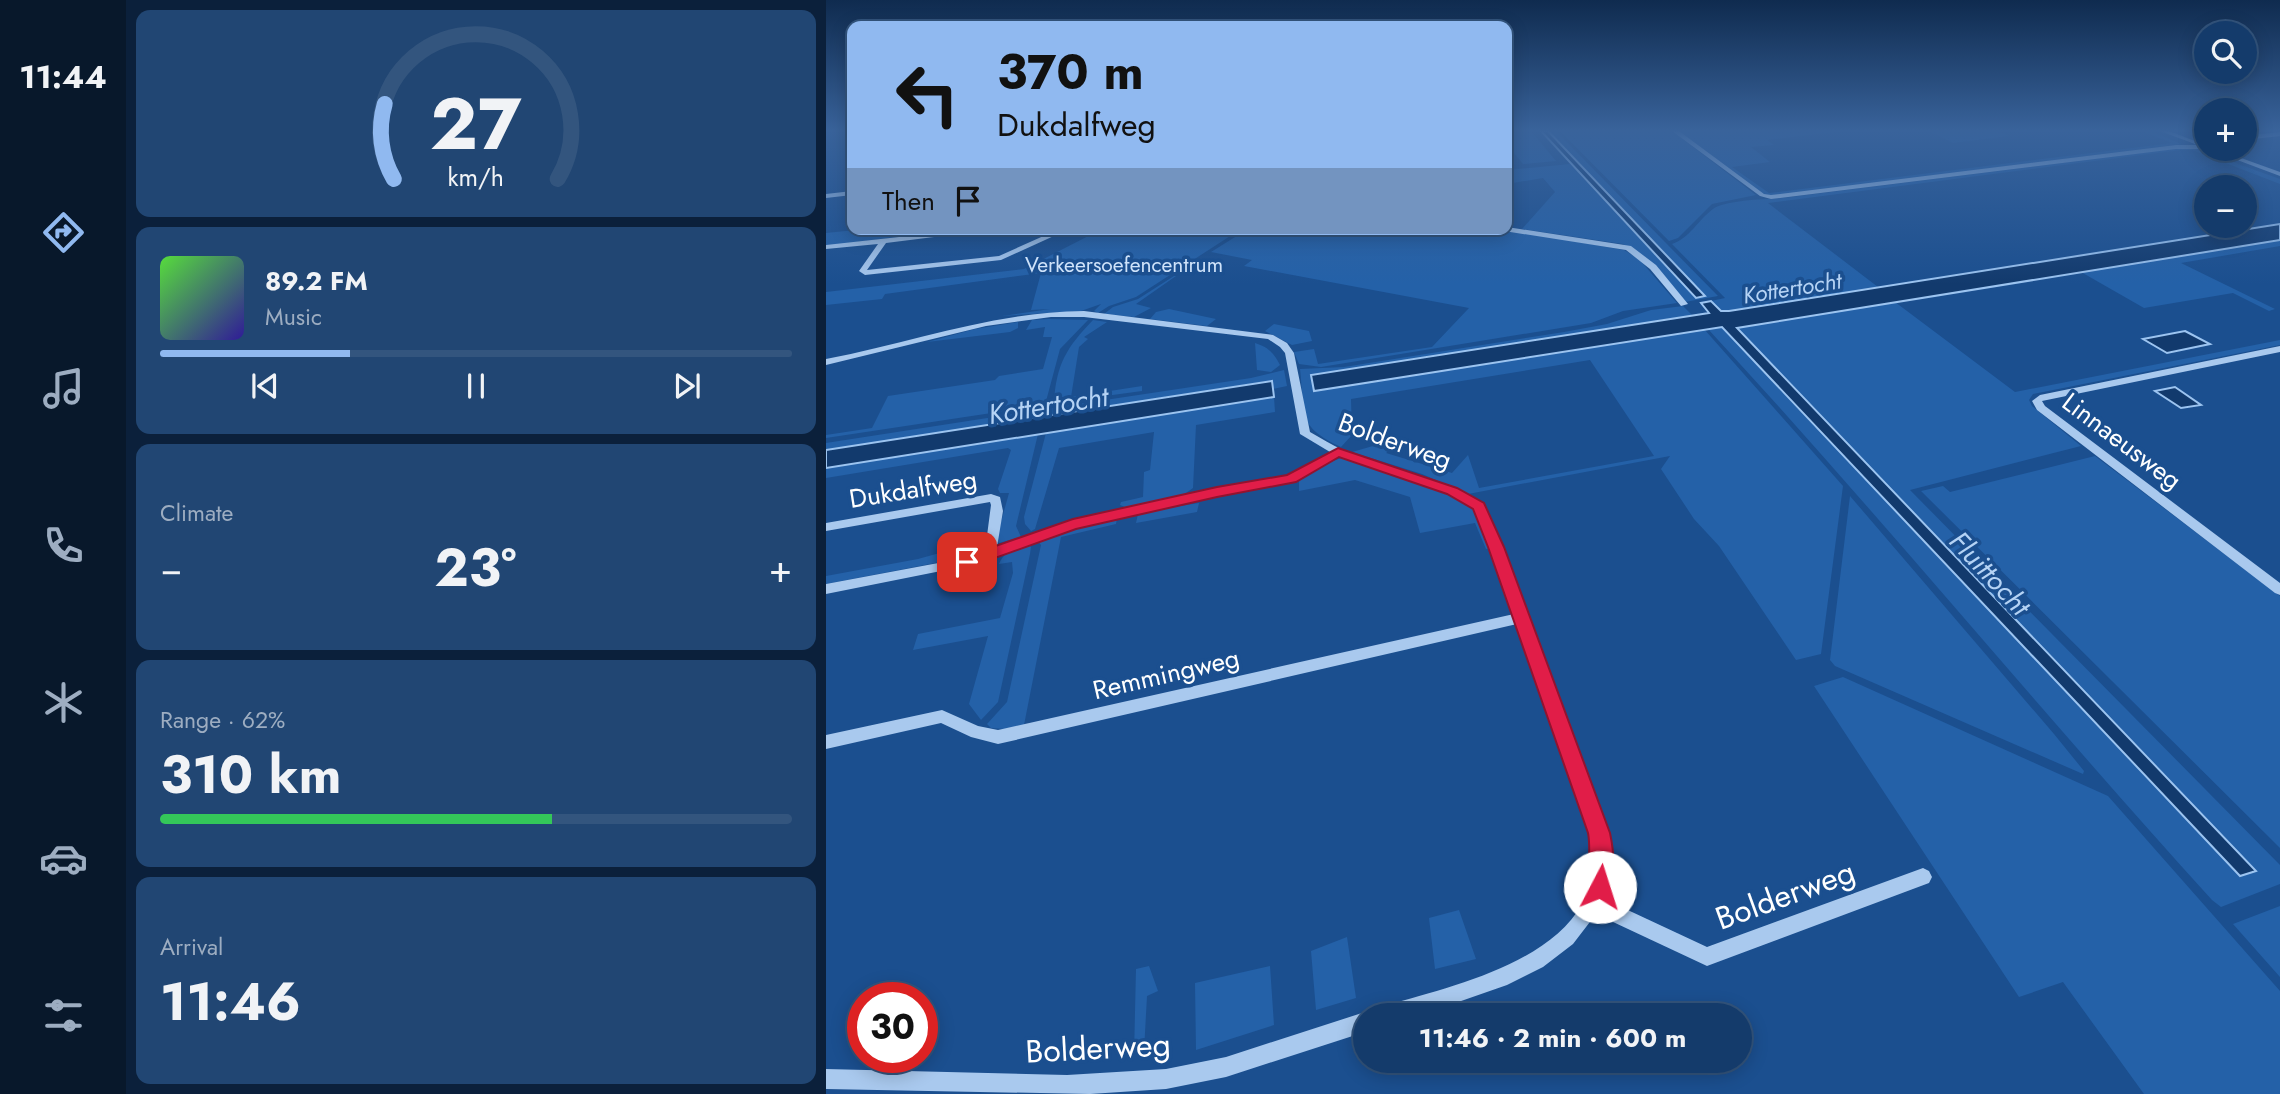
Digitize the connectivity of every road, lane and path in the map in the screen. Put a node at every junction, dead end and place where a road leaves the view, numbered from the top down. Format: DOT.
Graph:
graph roads {
  1 [pos="1744,182"];
  2 [pos="1892,182"];
  3 [pos="847,194"];
  4 [pos="826,196"];
  5 [pos="1512,230"];
  6 [pos="940,235"];
  7 [pos="1052,235"];
  8 [pos="884,241"];
  9 [pos="826,247"];
  10 [pos="1684,304"];
  11 [pos="2280,349"];
  12 [pos="826,362"];
  13 [pos="1338,452"];
  14 [pos="826,527"];
  15 [pos="991,552"];
  16 [pos="826,589"];
  17 [pos="2280,590"];
  18 [pos="1520,618"];
  19 [pos="826,742"];
  20 [pos="1923,877"];
  21 [pos="1594,904"];
  22 [pos="1428,1003"];
  23 [pos="1353,1025"];
  24 [pos="826,1079"];
  1 -- 2 [label="street"];
  3 -- 4 [label="street"];
  5 -- 10 [label="street"];
  6 -- 8 [label="street"];
  7 -- 8 [label="street"];
  8 -- 9 [label="street"];
  11 -- 17 [label="street, Linnaeusweg"];
  12 -- 13 [label="street, Bolderweg"];
  13 -- 15 [label="street"];
  13 -- 18 [label="street, Bolderweg"];
  14 -- 15 [label="street, Dukdalfweg"];
  15 -- 16 [label="street"];
  18 -- 19 [label="street, Remmingweg"];
  18 -- 21 [label="street, Bolderweg"];
  20 -- 21 [label="street, Bolderweg"];
  21 -- 22 [label="street, Bolderweg"];
  23 -- 24 [label="street, Bolderweg"];
}
